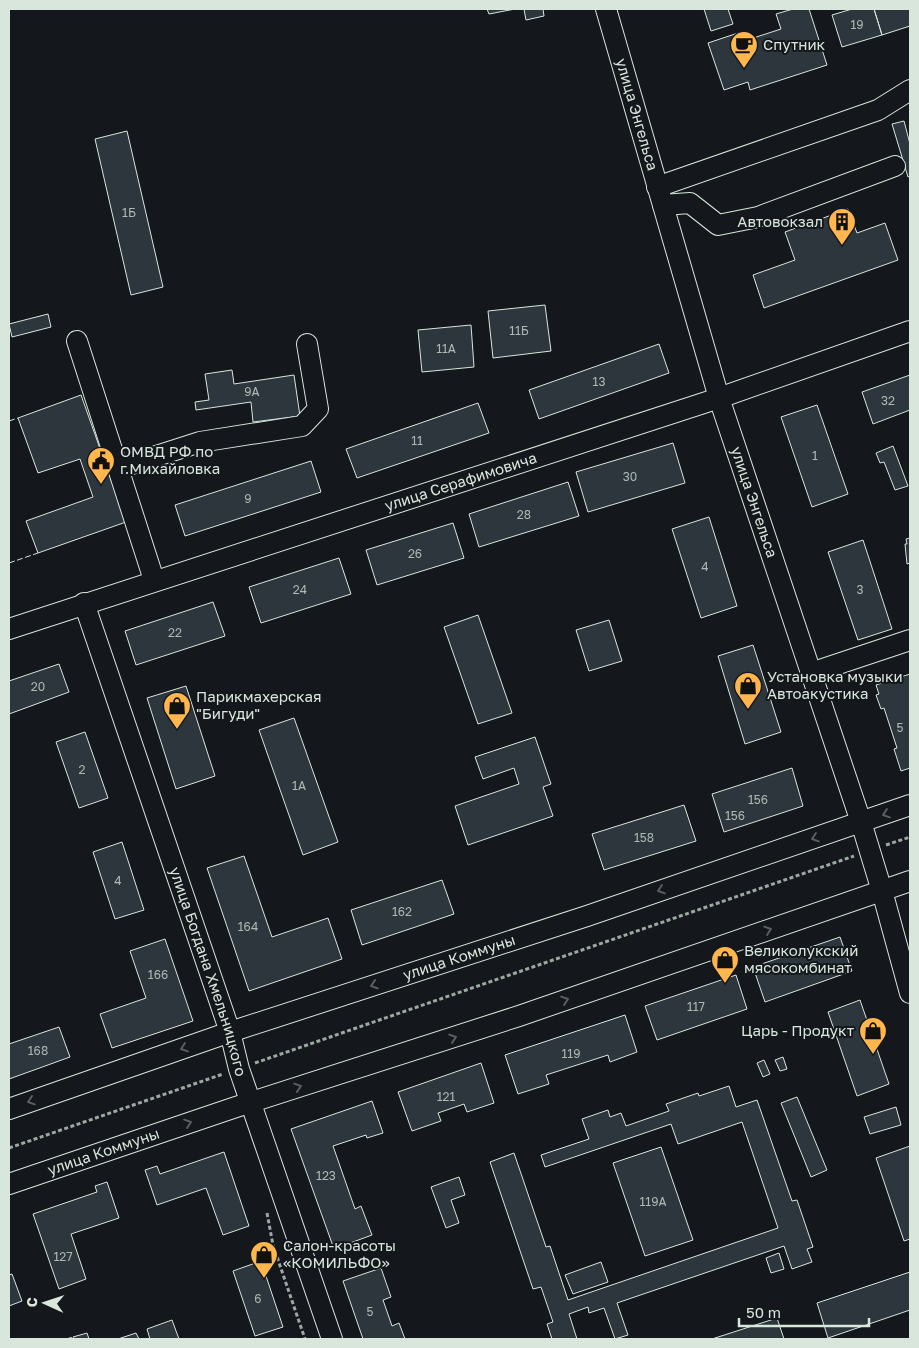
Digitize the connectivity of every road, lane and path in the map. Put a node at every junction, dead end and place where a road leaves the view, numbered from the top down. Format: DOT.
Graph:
graph roads {
  1 [pos="606,9"];
  2 [pos="910,90"];
  3 [pos="895,166"];
  4 [pos="660,196"];
  5 [pos="910,331"];
  6 [pos="77,341"];
  7 [pos="306,344"];
  8 [pos="719,398"];
  9 [pos="119,468"];
  10 [pos="154,580"];
  11 [pos="84,603"];
  12 [pos="9,629"];
  13 [pos="910,640"];
  14 [pos="811,673"];
  15 [pos="910,805"];
  16 [pos="861,822"];
  17 [pos="910,837"];
  18 [pos="870,851"];
  19 [pos="910,881"];
  20 [pos="882,890"];
  21 [pos="910,993"];
  22 [pos="230,1032"];
  23 [pos="239,1069"];
  24 [pos="252,1102"];
  25 [pos="9,1109"];
  26 [pos="9,1148"];
  27 [pos="9,1184"];
  28 [pos="266,1209"];
  29 [pos="305,1339"];
  30 [pos="332,1339"];
  1 -- 4 [label="street, улица Энгельса"];
  2 -- 4 [label="street"];
  3 -- 4 [label="street"];
  4 -- 8 [label="street, улица Энгельса"];
  5 -- 8 [label="street, улица Серафимовича"];
  6 -- 9 [label="street"];
  7 -- 9 [label="street"];
  8 -- 10 [label="street, улица Серафимовича"];
  8 -- 14 [label="street, улица Энгельса"];
  9 -- 10 [label="street"];
  10 -- 11 [label="street, улица Серафимовича"];
  11 -- 12 [label="street, улица Серафимовича"];
  11 -- 22 [label="street, улица Богдана Хмельницкого"];
  13 -- 14 [label="street"];
  14 -- 16 [label="street, улица Энгельса"];
  15 -- 16 [label="street, улица Коммуны, one-way"];
  16 -- 18 [label="street, улица Энгельса"];
  16 -- 22 [label="street, улица Коммуны, one-way"];
  17 -- 18 [label="path"];
  18 -- 20 [label="street, улица Энгельса"];
  18 -- 23 [label="path"];
  19 -- 20 [label="street, улица Коммуны"];
  20 -- 21 [label="street, улица Энгельса"];
  24 -- 20 [label="street, улица Коммуны, one-way"];
  22 -- 23 [label="street, улица Богдана Хмельницкого"];
  22 -- 25 [label="street, улица Коммуны, one-way"];
  23 -- 24 [label="street, улица Богдана Хмельницкого"];
  23 -- 26 [label="path"];
  27 -- 24 [label="street, улица Коммуны, one-way"];
  24 -- 30 [label="street, улица Богдана Хмельницкого"];
  28 -- 29 [label="path"];
}
